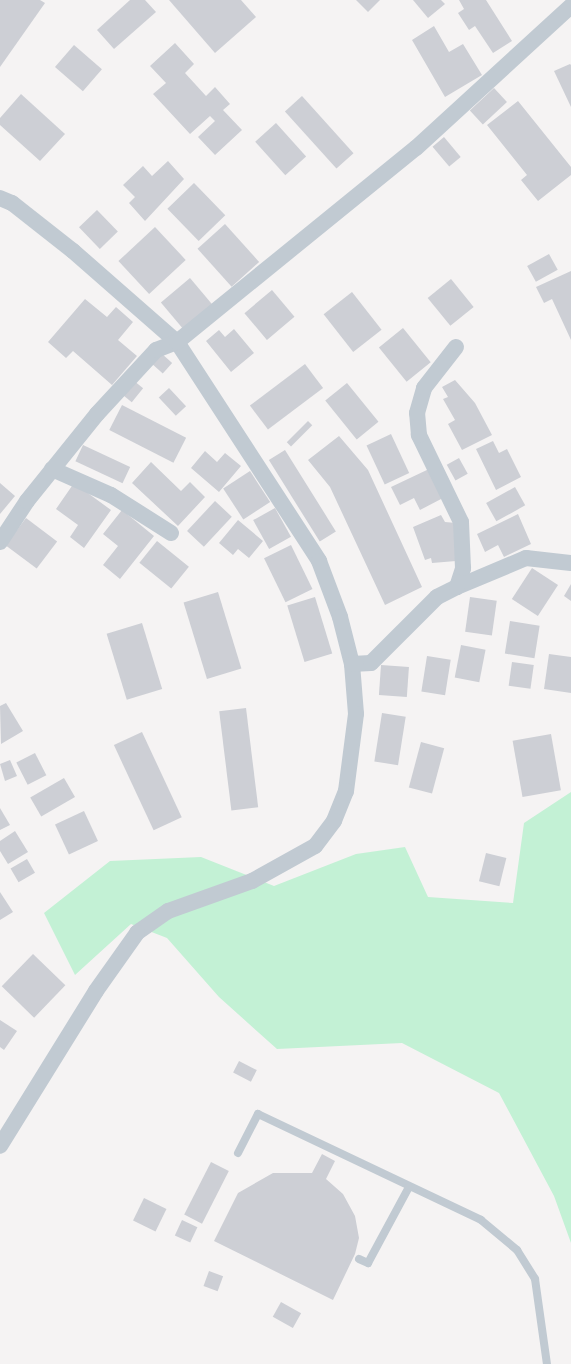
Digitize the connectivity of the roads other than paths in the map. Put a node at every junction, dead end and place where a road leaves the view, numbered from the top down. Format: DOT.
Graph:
graph roads {
  1 [pos="571,6"];
  2 [pos="0,198"];
  3 [pos="177,342"];
  4 [pos="456,346"];
  5 [pos="52,469"];
  6 [pos="171,534"];
  7 [pos="1,537"];
  8 [pos="571,563"];
  9 [pos="457,587"];
  10 [pos="352,664"];
  11 [pos="0,1146"];
  12 [pos="238,1153"];
  13 [pos="409,1187"];
  14 [pos="359,1259"];
  15 [pos="547,1364"];
  1 -- 3 [label="street"];
  2 -- 3 [label="street"];
  3 -- 5 [label="street"];
  3 -- 10 [label="street"];
  4 -- 9 [label="street"];
  5 -- 6 [label="street"];
  5 -- 7 [label="street"];
  8 -- 9 [label="street"];
  9 -- 10 [label="street"];
  10 -- 11 [label="street"];
  12 -- 13 [label="lane"];
  13 -- 14 [label="lane"];
  13 -- 15 [label="lane"];
}
